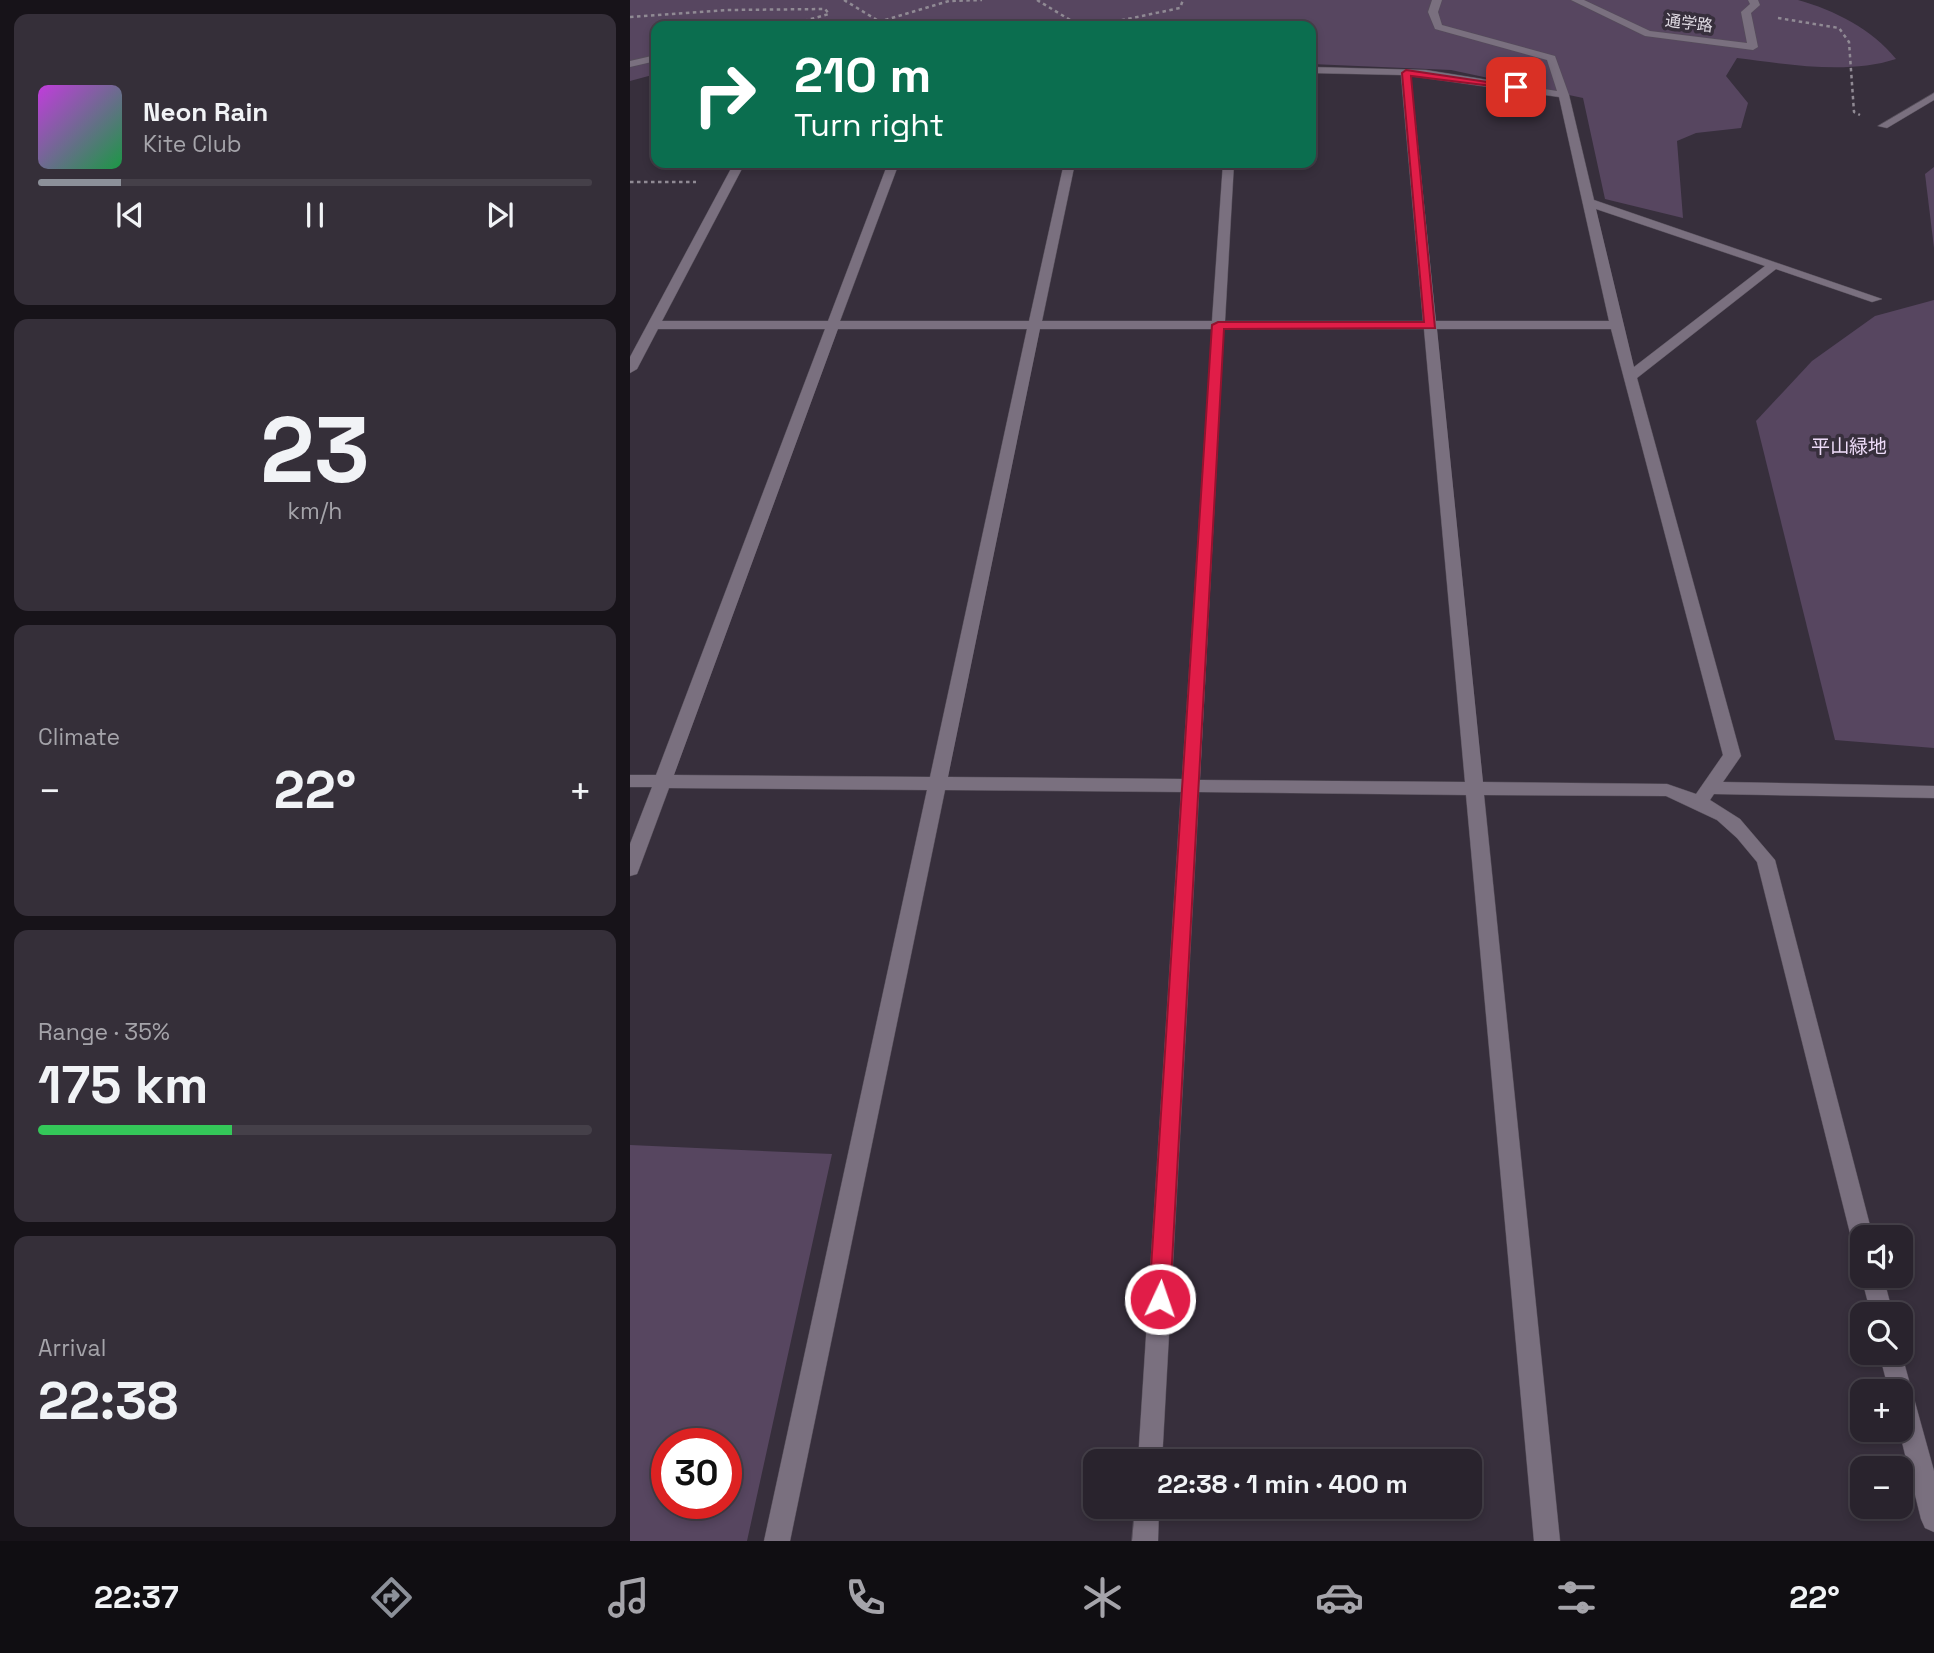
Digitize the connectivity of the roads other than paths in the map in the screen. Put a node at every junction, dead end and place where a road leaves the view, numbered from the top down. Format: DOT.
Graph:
graph roads {
  1 [pos="1437,0"];
  2 [pos="1576,0"];
  3 [pos="1753,0"];
  4 [pos="651,59"];
  5 [pos="630,64"];
  6 [pos="1316,69"];
  7 [pos="1406,73"];
  8 [pos="1564,96"];
  9 [pos="1934,96"];
  10 [pos="1883,126"];
  11 [pos="736,168"];
  12 [pos="891,168"];
  13 [pos="1068,168"];
  14 [pos="1228,168"];
  15 [pos="1590,204"];
  16 [pos="1774,265"];
  17 [pos="1876,299"];
  18 [pos="653,325"];
  19 [pos="833,325"];
  20 [pos="1035,325"];
  21 [pos="1218,325"];
  22 [pos="1430,325"];
  23 [pos="1616,325"];
  24 [pos="630,369"];
  25 [pos="1630,377"];
  26 [pos="630,781"];
  27 [pos="663,781"];
  28 [pos="938,784"];
  29 [pos="1190,786"];
  30 [pos="1712,788"];
  31 [pos="1475,789"];
  32 [pos="1934,792"];
  33 [pos="1699,803"];
  34 [pos="630,869"];
  35 [pos="1859,1225"];
  36 [pos="1894,1365"];
  37 [pos="1151,1449"];
  38 [pos="1146,1519"];
  39 [pos="1934,1519"];
  40 [pos="777,1541"];
  41 [pos="1145,1541"];
  42 [pos="1547,1541"];
  1 -- 8 [label="street"];
  2 -- 3 [label="street, 通学路"];
  4 -- 5 [label="street"];
  6 -- 7 [label="street"];
  7 -- 8 [label="street"];
  7 -- 22 [label="street"];
  8 -- 15 [label="street"];
  9 -- 10 [label="street"];
  11 -- 18 [label="street"];
  12 -- 19 [label="street"];
  13 -- 20 [label="street"];
  14 -- 21 [label="street"];
  15 -- 16 [label="street"];
  15 -- 23 [label="street"];
  16 -- 17 [label="street"];
  16 -- 25 [label="street"];
  18 -- 19 [label="street"];
  18 -- 24 [label="street"];
  19 -- 20 [label="street"];
  19 -- 27 [label="street"];
  20 -- 21 [label="street"];
  20 -- 28 [label="street"];
  21 -- 22 [label="street"];
  21 -- 29 [label="street"];
  22 -- 23 [label="street"];
  22 -- 31 [label="street"];
  23 -- 25 [label="street"];
  25 -- 30 [label="street"];
  26 -- 27 [label="street"];
  27 -- 28 [label="street"];
  27 -- 34 [label="street"];
  28 -- 29 [label="street"];
  28 -- 40 [label="street"];
  29 -- 31 [label="street"];
  29 -- 37 [label="street"];
  30 -- 32 [label="street"];
  30 -- 33 [label="street"];
  31 -- 33 [label="street"];
  31 -- 42 [label="street"];
  33 -- 35 [label="street"];
  36 -- 39 [label="street"];
  38 -- 41 [label="street"];
}
